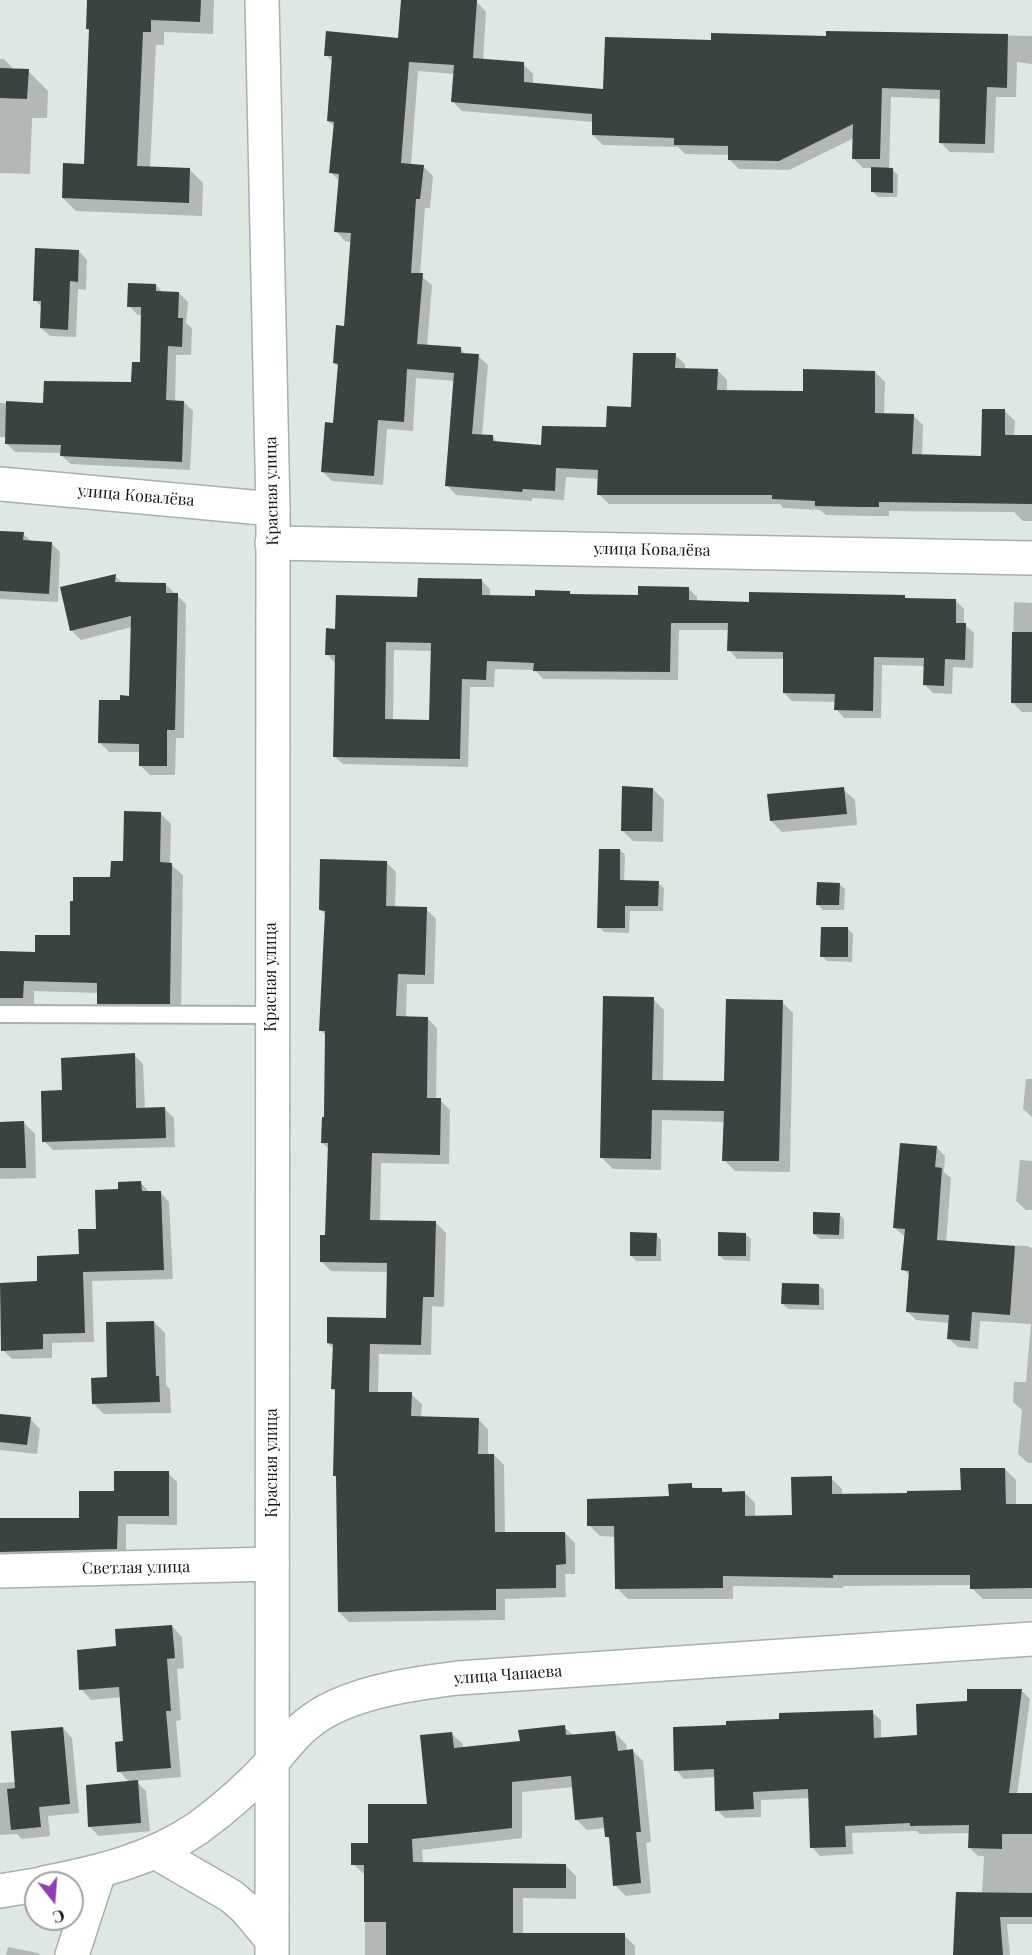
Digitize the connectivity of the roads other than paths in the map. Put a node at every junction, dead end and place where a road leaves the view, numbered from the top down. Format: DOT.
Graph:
graph roads {
  1 [pos="262,0"];
  2 [pos="0,484"];
  3 [pos="273,509"];
  4 [pos="272,543"];
  5 [pos="1032,558"];
  6 [pos="0,1014"];
  7 [pos="271,1015"];
  8 [pos="272,1564"];
  9 [pos="0,1570"];
  10 [pos="1032,1639"];
  11 [pos="273,1761"];
  12 [pos="155,1852"];
  13 [pos="99,1872"];
  14 [pos="84,1875"];
  15 [pos="24,1887"];
  16 [pos="0,1891"];
  17 [pos="271,1947"];
  18 [pos="72,1955"];
  1 -- 3 [label="street, Красная улица"];
  2 -- 3 [label="street, улица Ковалёва"];
  3 -- 4 [label="street, Красная улица"];
  4 -- 5 [label="street, улица Ковалёва"];
  4 -- 7 [label="street, Красная улица"];
  6 -- 7 [label="lane"];
  7 -- 8 [label="street, Красная улица"];
  8 -- 9 [label="street, Светлая улица"];
  8 -- 11 [label="street, Красная улица"];
  10 -- 11 [label="street, улица Чапаева"];
  11 -- 12 [label="street, улица Чапаева"];
  11 -- 17 [label="street, Красная улица"];
  12 -- 13 [label="street, улица Чапаева"];
  12 -- 17 [label="street"];
  13 -- 14 [label="street, улица Чапаева"];
  13 -- 18 [label="street"];
  15 -- 16 [label="street"];
}
